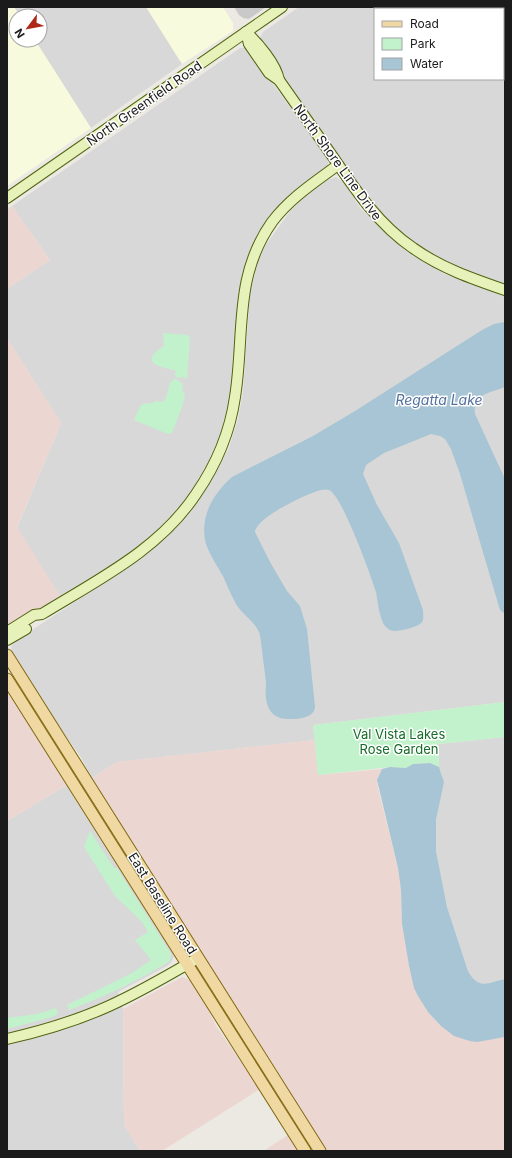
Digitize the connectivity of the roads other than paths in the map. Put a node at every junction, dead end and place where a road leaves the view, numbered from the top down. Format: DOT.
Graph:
graph roads {
  1 [pos="282,7"];
  2 [pos="246,32"];
  3 [pos="338,165"];
  4 [pos="7,198"];
  5 [pos="505,290"];
  6 [pos="42,614"];
  7 [pos="7,632"];
  8 [pos="7,640"];
  9 [pos="7,655"];
  10 [pos="7,679"];
  11 [pos="56,732"];
  12 [pos="44,739"];
  13 [pos="198,958"];
  14 [pos="187,964"];
  15 [pos="7,1039"];
  16 [pos="305,1151"];
  17 [pos="320,1151"];
  1 -- 2 [label="street, North Greenfield Road"];
  2 -- 3 [label="street, North Shore Line Drive"];
  2 -- 4 [label="street, North Greenfield Road"];
  3 -- 5 [label="street, North Shore Line Drive"];
  3 -- 6 [label="street"];
  6 -- 7 [label="street"];
  6 -- 8 [label="street"];
  9 -- 11 [label="main road, East Baseline Road"];
  10 -- 12 [label="main road, East Baseline Road"];
  11 -- 12 [label="main road"];
  11 -- 13 [label="main road, East Baseline Road"];
  12 -- 14 [label="main road, East Baseline Road"];
  13 -- 14 [label="street"];
  13 -- 17 [label="main road, East Baseline Road"];
  14 -- 15 [label="street"];
  14 -- 16 [label="main road, East Baseline Road"];
}
